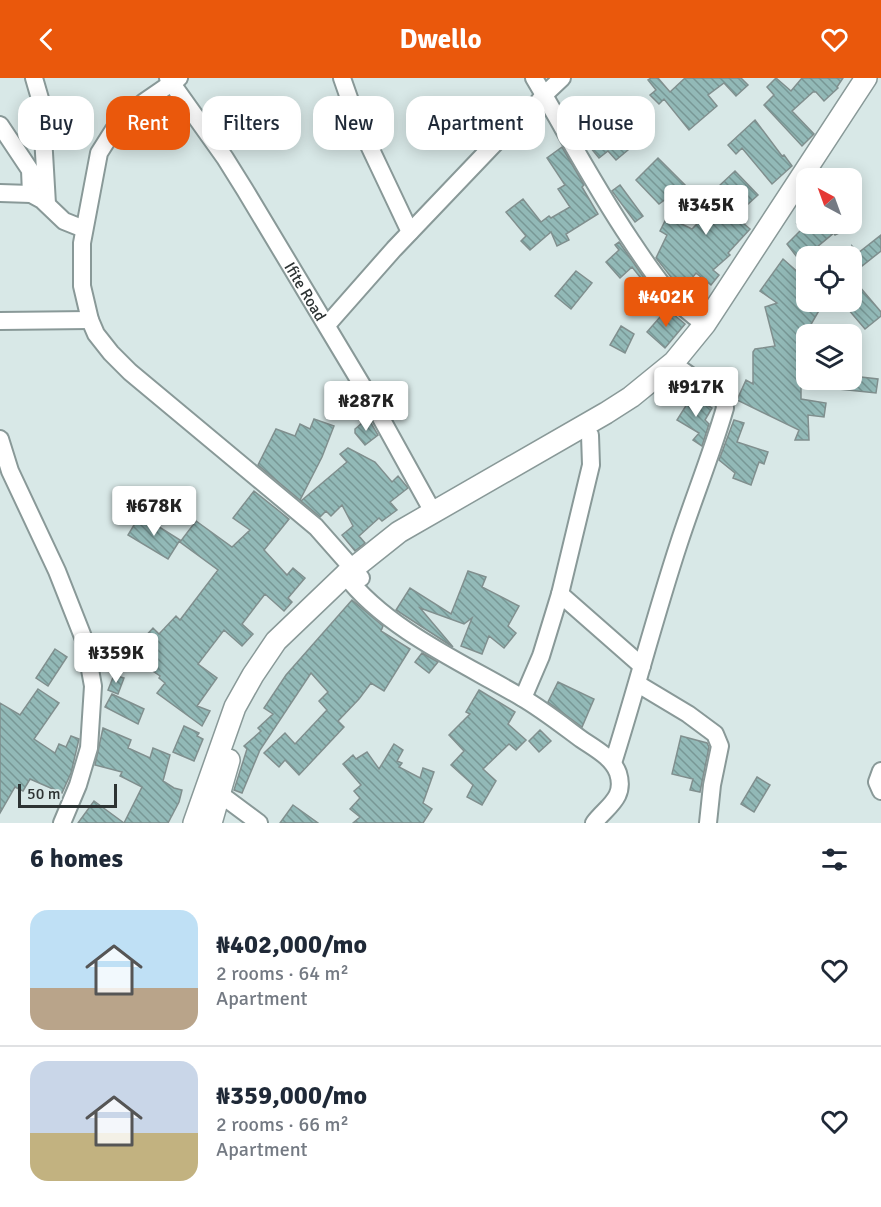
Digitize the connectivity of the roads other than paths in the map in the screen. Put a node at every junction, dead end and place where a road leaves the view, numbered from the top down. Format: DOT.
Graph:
graph roads {
  1 [pos="34,78"];
  2 [pos="342,78"];
  3 [pos="534,78"];
  4 [pos="562,78"];
  5 [pos="866,78"];
  6 [pos="881,78"];
  7 [pos="173,80"];
  8 [pos="544,94"];
  9 [pos="0,125"];
  10 [pos="820,168"];
  11 [pos="0,194"];
  12 [pos="31,194"];
  13 [pos="47,204"];
  14 [pos="796,207"];
  15 [pos="84,229"];
  16 [pos="410,232"];
  17 [pos="90,320"];
  18 [pos="0,321"];
  19 [pos="705,324"];
  20 [pos="327,325"];
  21 [pos="682,370"];
  22 [pos="590,435"];
  23 [pos="0,439"];
  24 [pos="433,512"];
  25 [pos="353,576"];
  26 [pos="560,594"];
  27 [pos="642,666"];
  28 [pos="638,684"];
  29 [pos="523,698"];
  30 [pos="613,763"];
  31 [pos="881,771"];
  32 [pos="881,791"];
  33 [pos="220,794"];
  34 [pos="62,823"];
  35 [pos="194,823"];
  36 [pos="211,823"];
  37 [pos="259,823"];
  38 [pos="594,823"];
  39 [pos="708,823"];
  1 -- 13 [label="street"];
  2 -- 16 [label="street"];
  3 -- 8 [label="street"];
  4 -- 8 [label="street"];
  5 -- 19 [label="main road"];
  6 -- 10 [label="main road"];
  7 -- 15 [label="street"];
  7 -- 20 [label="street, Ifite Road"];
  8 -- 16 [label="street"];
  8 -- 19 [label="street"];
  9 -- 12 [label="street"];
  11 -- 12 [label="street"];
  12 -- 13 [label="street"];
  13 -- 15 [label="street"];
  14 -- 21 [label="main road"];
  15 -- 17 [label="street"];
  16 -- 20 [label="street"];
  17 -- 18 [label="street"];
  17 -- 25 [label="street"];
  19 -- 24 [label="main road"];
  20 -- 24 [label="street, Ifite Road"];
  21 -- 22 [label="main road"];
  21 -- 27 [label="street"];
  22 -- 25 [label="main road"];
  22 -- 26 [label="street"];
  23 -- 34 [label="street"];
  24 -- 25 [label="main road"];
  25 -- 29 [label="street"];
  25 -- 33 [label="main road"];
  25 -- 35 [label="main road"];
  26 -- 27 [label="street"];
  26 -- 29 [label="street"];
  27 -- 28 [label="street"];
  28 -- 30 [label="street"];
  28 -- 39 [label="street"];
  29 -- 30 [label="street"];
  30 -- 38 [label="street"];
  31 -- 32 [label="street"];
  33 -- 36 [label="main road"];
  33 -- 37 [label="street"];
}
